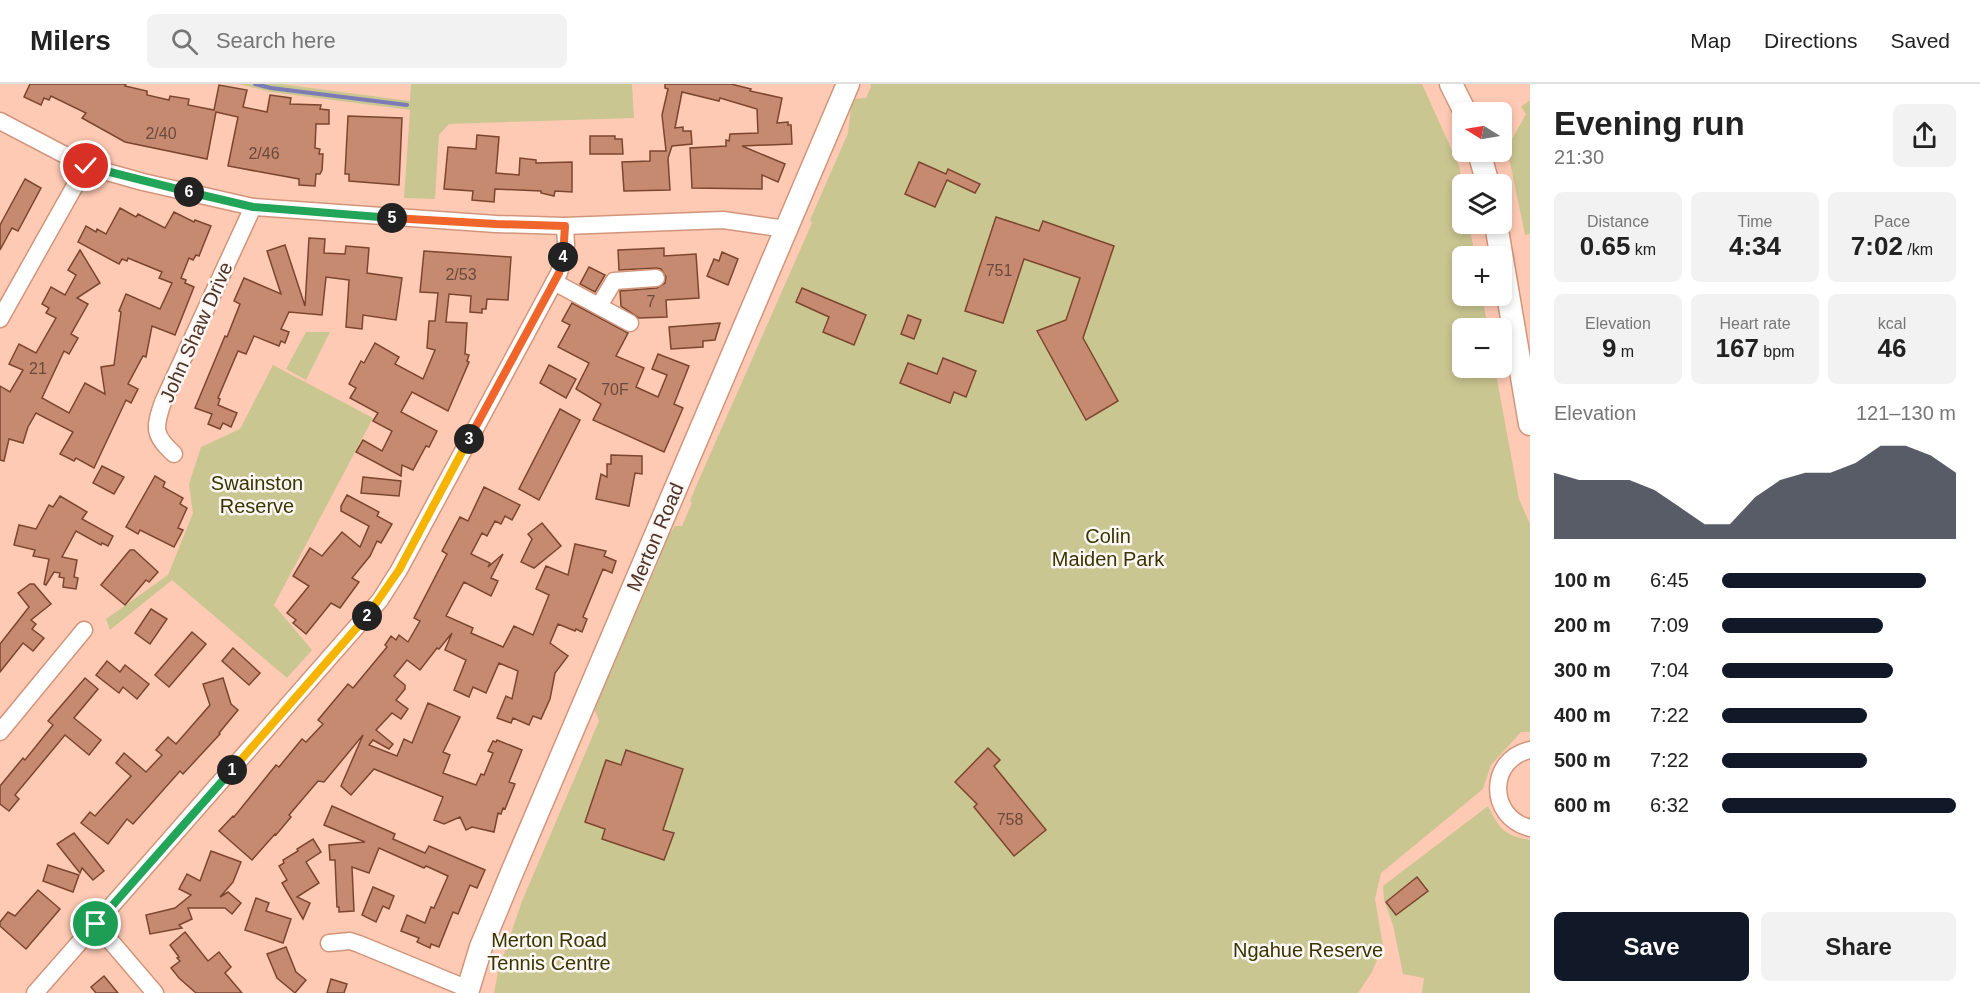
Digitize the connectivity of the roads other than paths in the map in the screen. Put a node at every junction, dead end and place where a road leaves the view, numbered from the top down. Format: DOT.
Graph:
graph roads {
  1 [pos="849,84"];
  2 [pos="1451,84"];
  3 [pos="1460,102"];
  4 [pos="0,122"];
  5 [pos="86,166"];
  6 [pos="253,207"];
  7 [pos="565,226"];
  8 [pos="786,230"];
  9 [pos="1498,234"];
  10 [pos="656,278"];
  11 [pos="554,282"];
  12 [pos="599,306"];
  13 [pos="0,319"];
  14 [pos="630,323"];
  15 [pos="1530,424"];
  16 [pos="174,454"];
  17 [pos="84,630"];
  18 [pos="0,732"];
  19 [pos="1530,750"];
  20 [pos="1530,828"];
  21 [pos="96,924"];
  22 [pos="329,943"];
  23 [pos="468,991"];
  24 [pos="35,993"];
  25 [pos="155,993"];
  1 -- 8 [label="main road, Merton Road"];
  2 -- 3 [label="main road"];
  4 -- 5 [label="street"];
  5 -- 6 [label="street"];
  5 -- 13 [label="street"];
  6 -- 7 [label="street"];
  6 -- 16 [label="street, John Shaw Drive"];
  7 -- 8 [label="street"];
  7 -- 11 [label="street"];
  8 -- 23 [label="main road, Merton Road"];
  9 -- 15 [label="main road"];
  10 -- 12 [label="street"];
  11 -- 12 [label="street"];
  11 -- 21 [label="street"];
  12 -- 14 [label="street"];
  17 -- 18 [label="street"];
  19 -- 20 [label="street"];
  21 -- 24 [label="street"];
  21 -- 25 [label="street"];
  22 -- 23 [label="street"];
}
